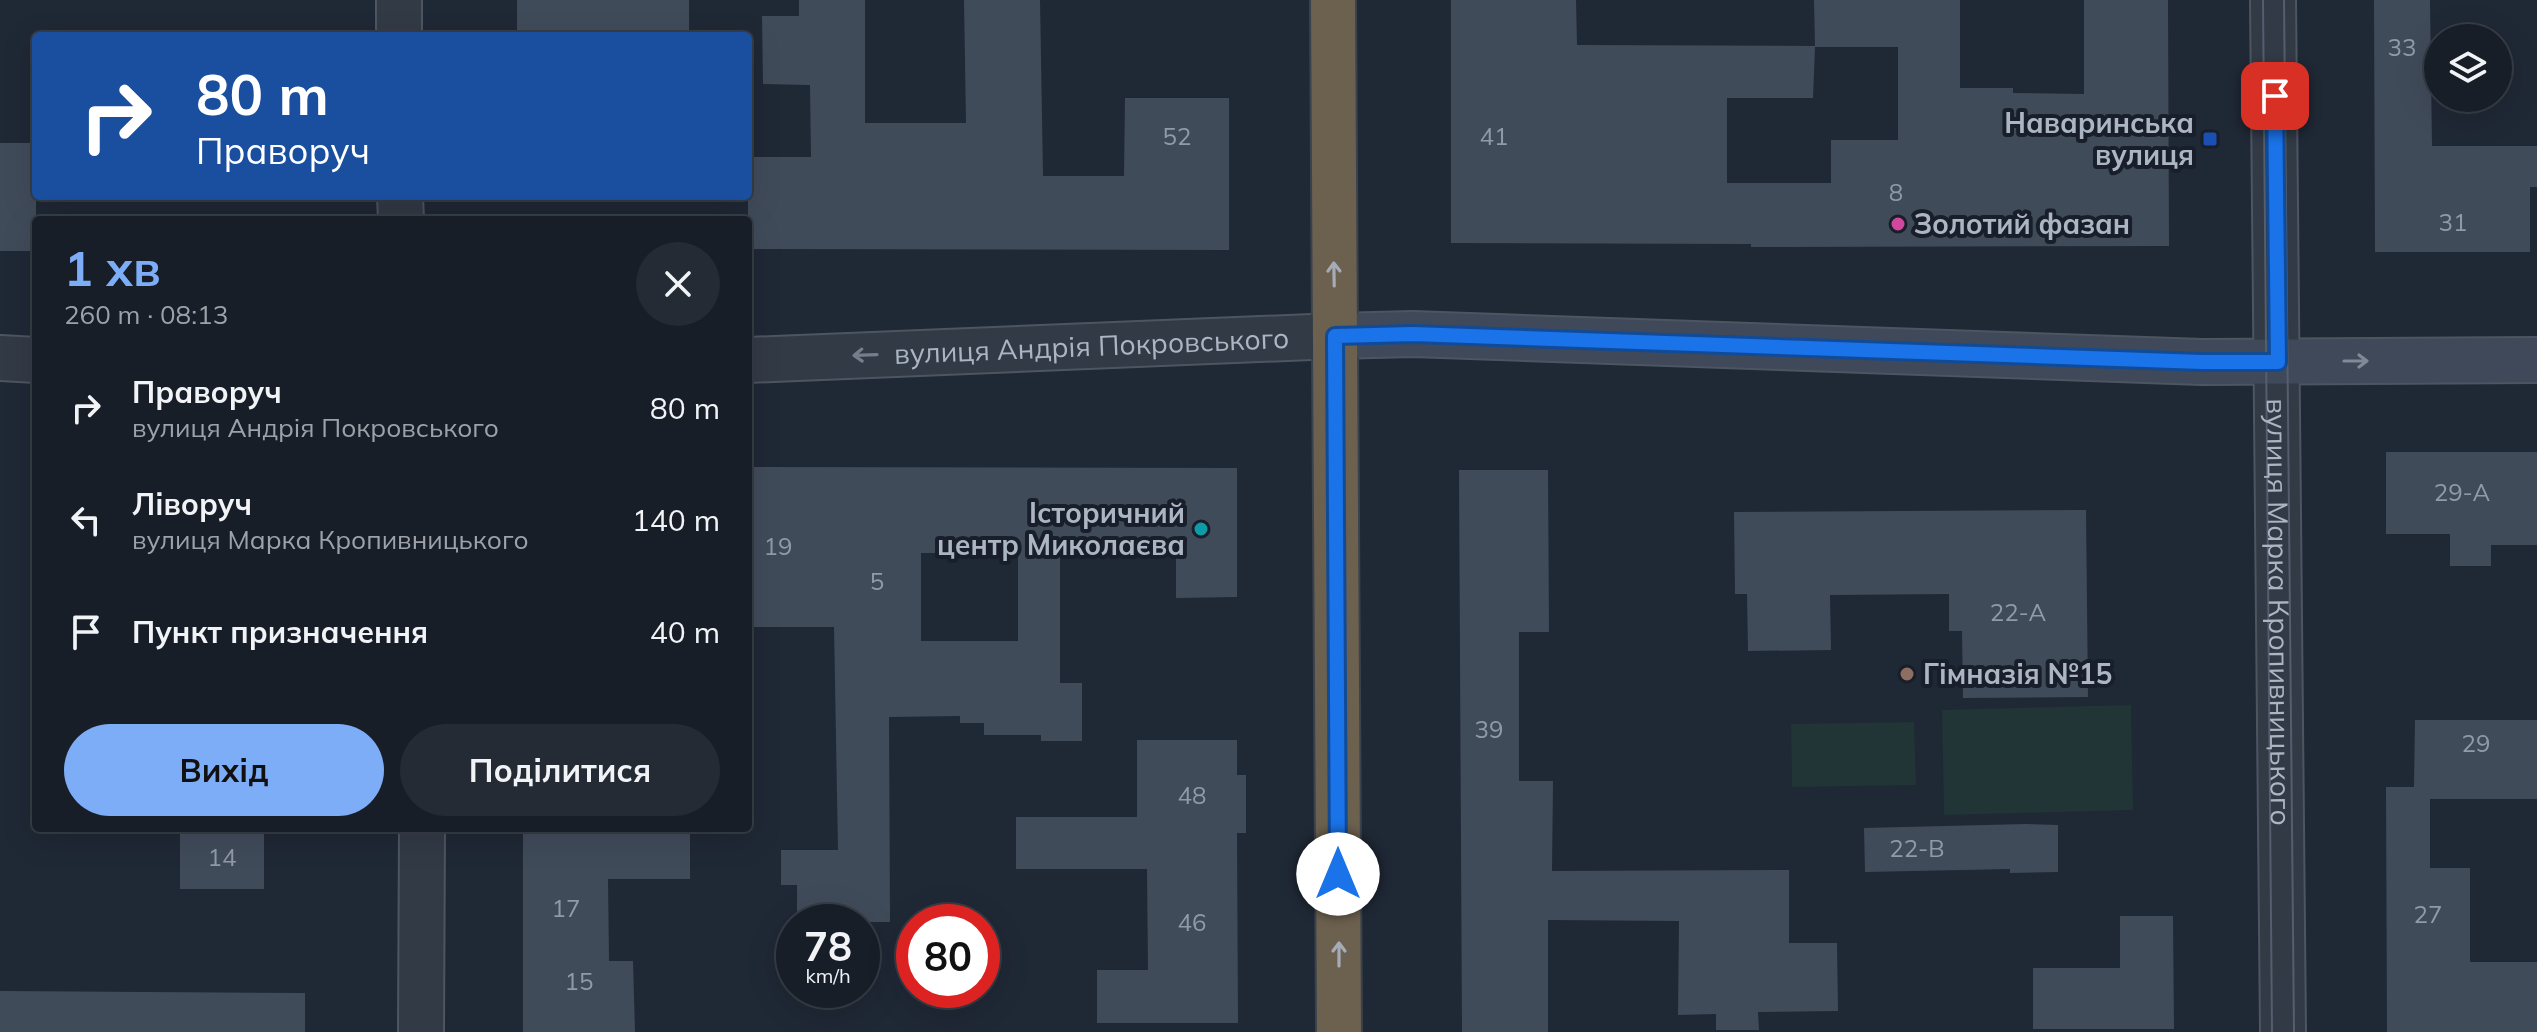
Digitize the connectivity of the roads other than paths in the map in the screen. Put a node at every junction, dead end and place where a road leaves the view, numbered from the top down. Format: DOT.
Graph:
graph roads {
  1 [pos="399,0"];
  2 [pos="1333,0"];
  3 [pos="2273,0"];
  4 [pos="399,32"];
  5 [pos="1335,336"];
  6 [pos="0,358"];
  7 [pos="32,360"];
  8 [pos="752,360"];
  9 [pos="2537,360"];
  10 [pos="2278,362"];
  11 [pos="422,832"];
  12 [pos="421,1032"];
  13 [pos="1339,1032"];
  14 [pos="2283,1032"];
  1 -- 4 [label="street"];
  5 -- 2 [label="highway, one-way"];
  3 -- 10 [label="street, вулиця Марка Кропивницького"];
  5 -- 8 [label="street, вулиця Андрія Покровського, one-way"];
  5 -- 10 [label="street, вулиця Андрія Покровського"];
  13 -- 5 [label="highway, one-way"];
  6 -- 7 [label="street"];
  10 -- 9 [label="street, вулиця Андрія Покровського, one-way"];
  10 -- 14 [label="street, вулиця Марка Кропивницького"];
  11 -- 12 [label="street"];
}
